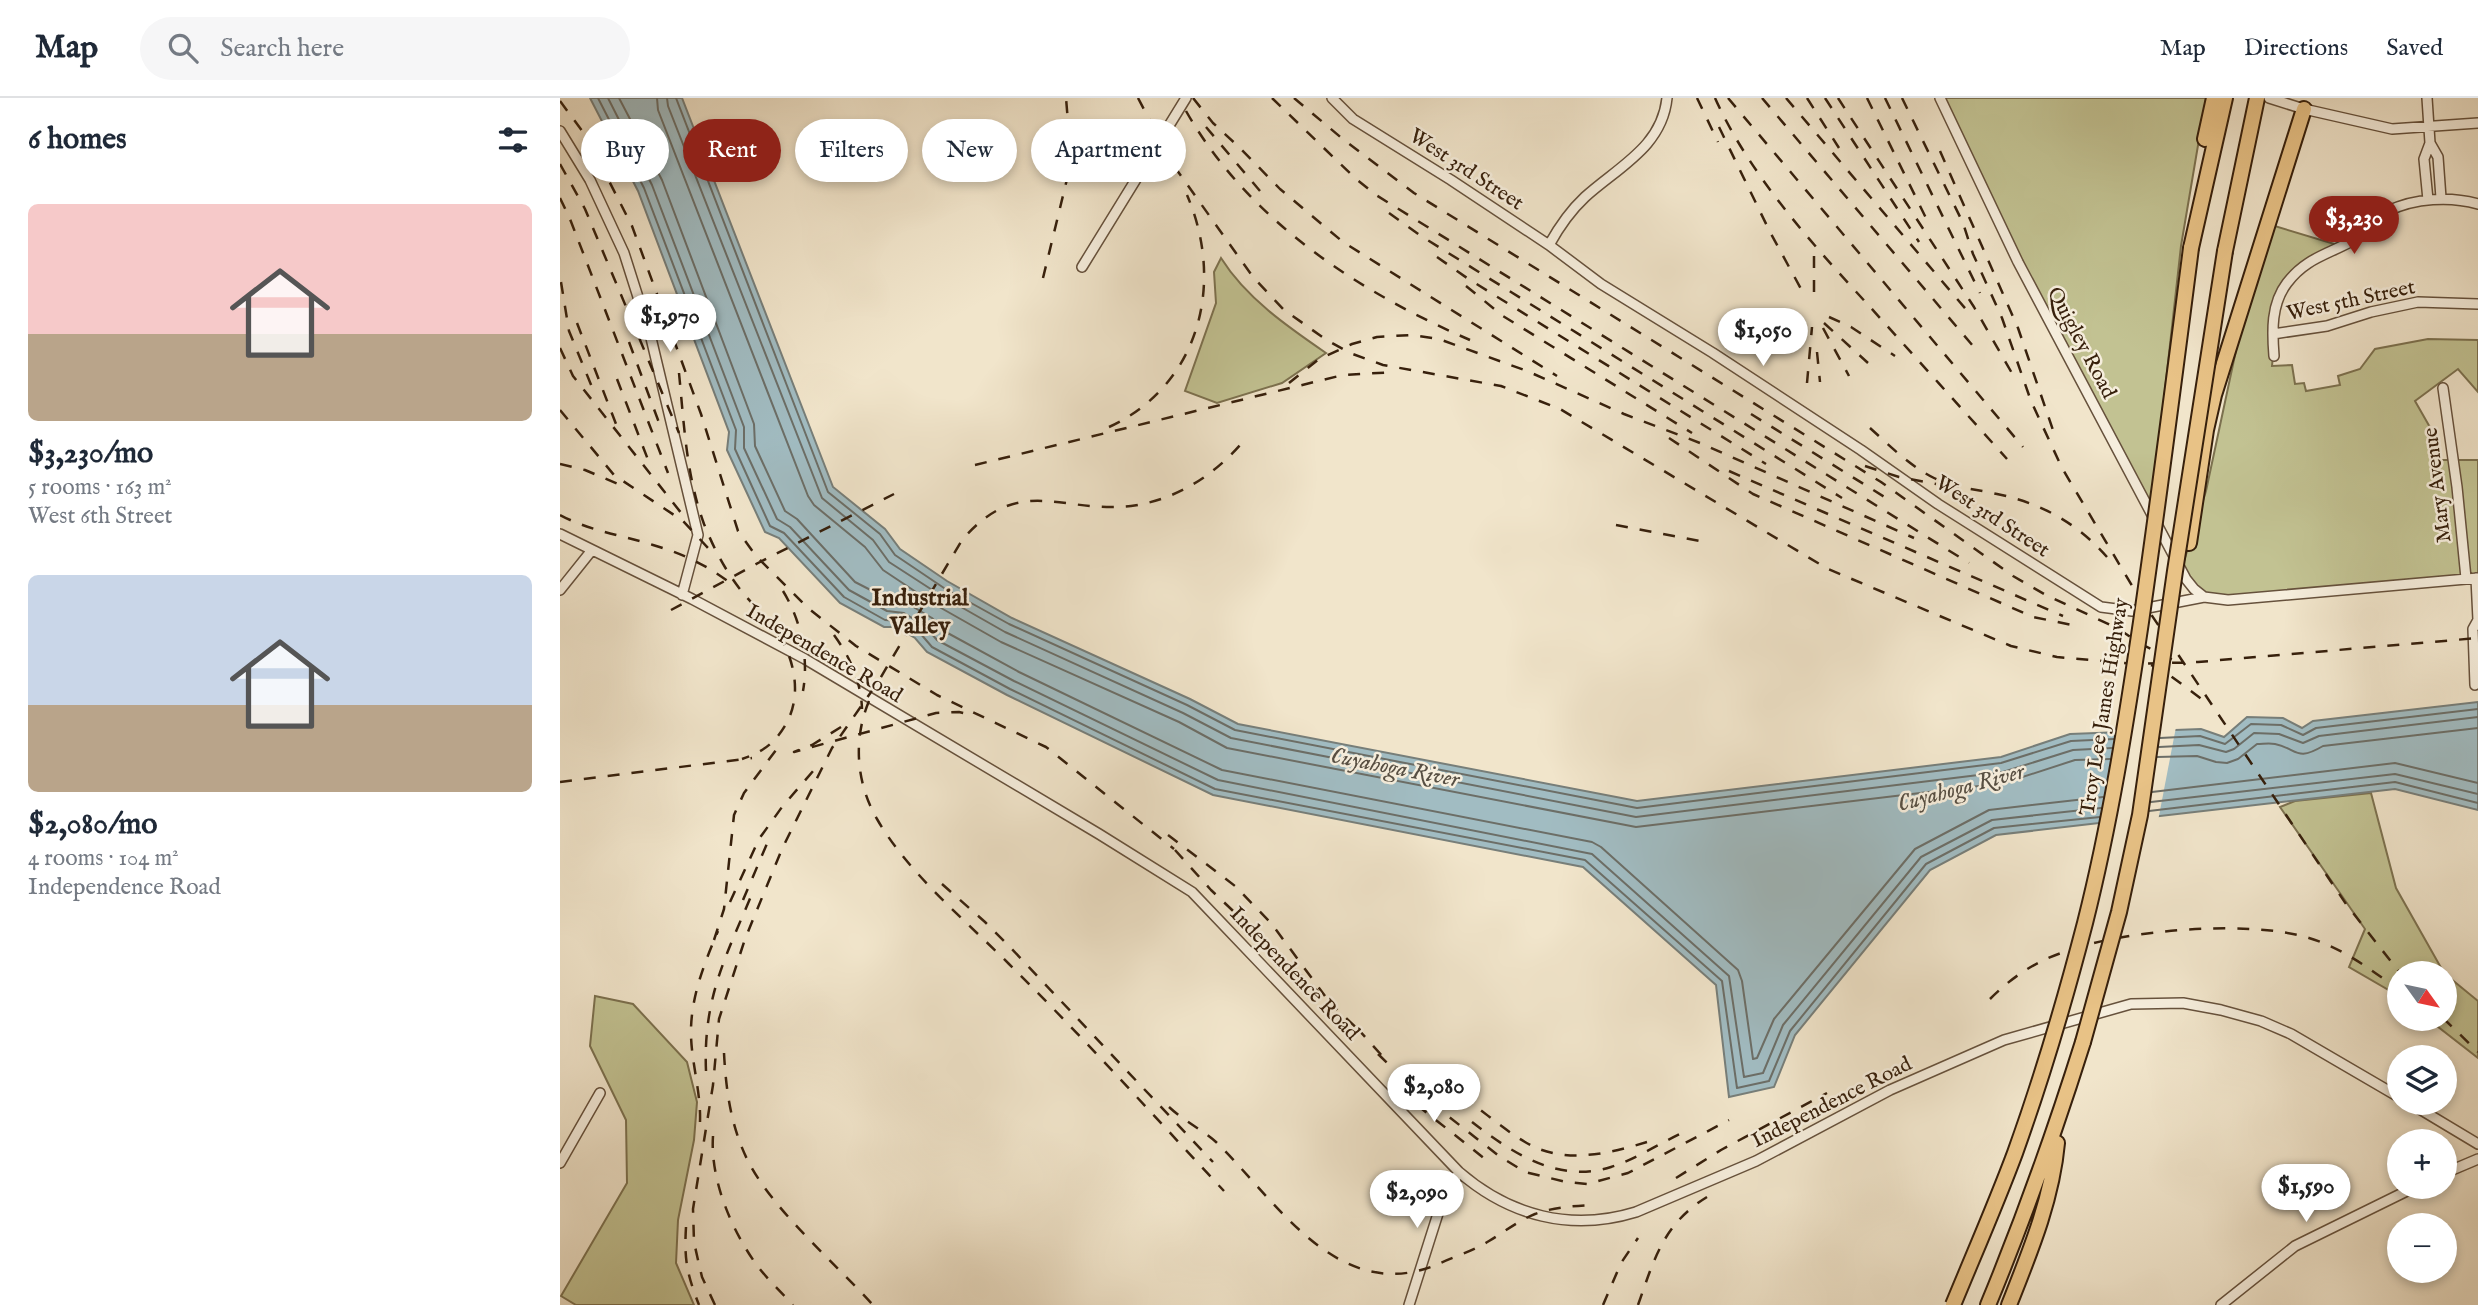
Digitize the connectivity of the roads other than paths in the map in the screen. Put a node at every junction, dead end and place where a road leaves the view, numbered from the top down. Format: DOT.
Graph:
graph roads {
  1 [pos="1186,98"];
  2 [pos="1332,98"];
  3 [pos="1667,98"];
  4 [pos="1940,98"];
  5 [pos="2214,98"];
  6 [pos="2225,98"];
  7 [pos="2257,98"];
  8 [pos="2269,98"];
  9 [pos="2427,98"];
  10 [pos="2304,109"];
  11 [pos="2478,123"];
  12 [pos="2429,126"];
  13 [pos="560,131"];
  14 [pos="2430,143"];
  15 [pos="2441,198"];
  16 [pos="2428,200"];
  17 [pos="2478,204"];
  18 [pos="1549,245"];
  19 [pos="2191,248"];
  20 [pos="1082,267"];
  21 [pos="2478,304"];
  22 [pos="2273,334"];
  23 [pos="2274,356"];
  24 [pos="2443,388"];
  25 [pos="560,534"];
  26 [pos="592,550"];
  27 [pos="2175,571"];
  28 [pos="2477,578"];
  29 [pos="2466,579"];
  30 [pos="560,590"];
  31 [pos="682,595"];
  32 [pos="2204,597"];
  33 [pos="2474,685"];
  34 [pos="2387,1090"];
  35 [pos="600,1093"];
  36 [pos="2430,1115"];
  37 [pos="2059,1121"];
  38 [pos="2478,1144"];
  39 [pos="2478,1159"];
  40 [pos="560,1163"];
  41 [pos="2457,1168"];
  42 [pos="1459,1172"];
  43 [pos="2391,1199"];
  44 [pos="1409,1305"];
  45 [pos="1953,1305"];
  46 [pos="1988,1305"];
  47 [pos="2009,1305"];
  48 [pos="2221,1305"];
  1 -- 20 [label="street"];
  2 -- 18 [label="street, West 3rd Street"];
  3 -- 18 [label="street"];
  4 -- 32 [label="street, Quigley Road"];
  5 -- 19 [label="highway"];
  6 -- 19 [label="highway, Troy Lee James Highway"];
  7 -- 27 [label="highway, bridge"];
  8 -- 10 [label="street"];
  9 -- 12 [label="street"];
  10 -- 12 [label="street"];
  10 -- 27 [label="highway"];
  11 -- 12 [label="street"];
  12 -- 14 [label="street"];
  13 -- 31 [label="street"];
  14 -- 15 [label="street"];
  14 -- 16 [label="street"];
  15 -- 16 [label="street"];
  15 -- 17 [label="street"];
  16 -- 22 [label="street"];
  18 -- 32 [label="street, West 3rd Street"];
  19 -- 45 [label="highway, Troy Lee James Highway, bridge"];
  21 -- 22 [label="street, West 5th Street"];
  22 -- 23 [label="street"];
  24 -- 29 [label="street, Mary Avenue"];
  25 -- 26 [label="street, Independence Road"];
  26 -- 30 [label="street"];
  26 -- 31 [label="street, Independence Road"];
  27 -- 37 [label="highway, bridge"];
  28 -- 29 [label="street, West 3rd Street"];
  28 -- 33 [label="street"];
  29 -- 32 [label="street, West 3rd Street"];
  31 -- 42 [label="street, Independence Road"];
  34 -- 42 [label="street, Independence Road"];
  35 -- 40 [label="street"];
  36 -- 38 [label="street"];
  37 -- 46 [label="highway"];
  37 -- 47 [label="highway"];
  39 -- 41 [label="street"];
  42 -- 44 [label="street"];
  43 -- 48 [label="street"];
}
